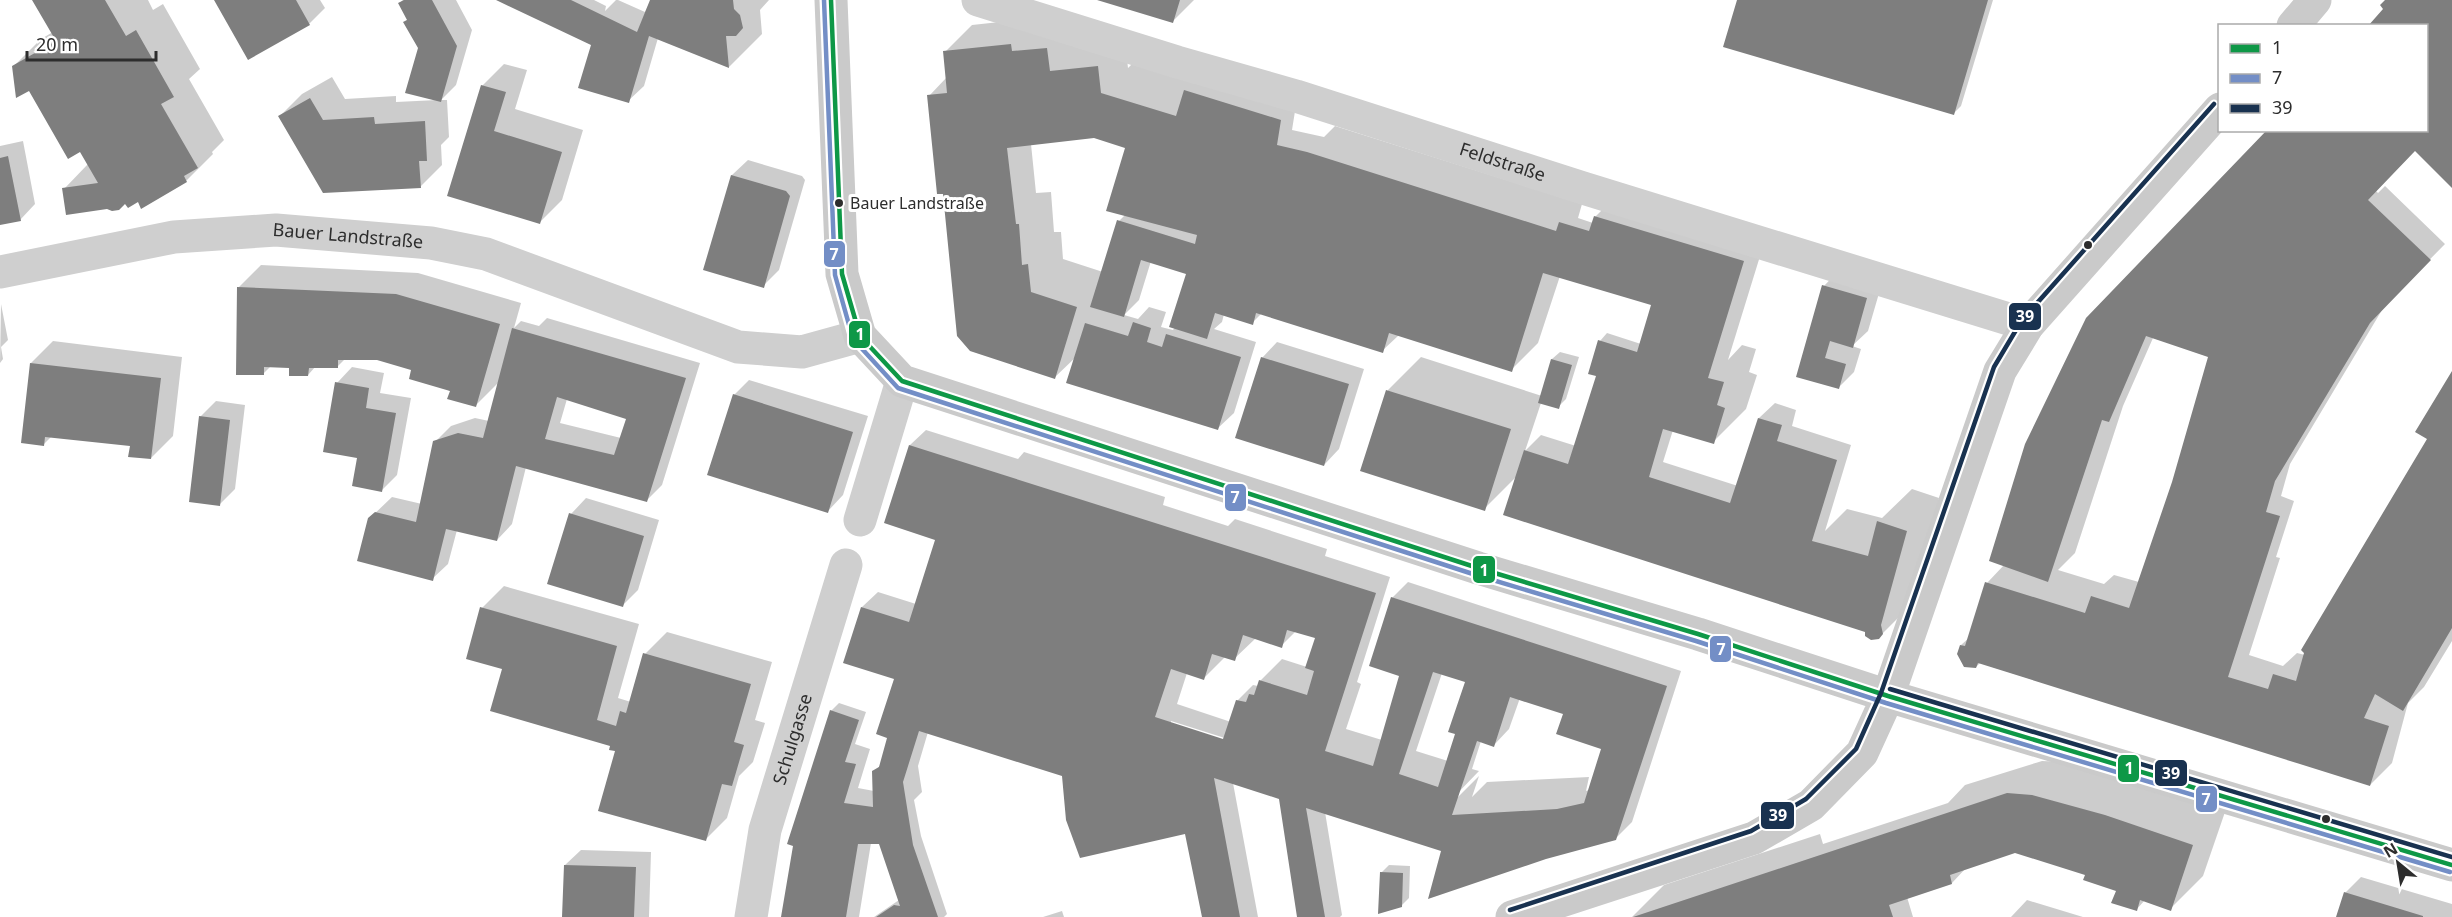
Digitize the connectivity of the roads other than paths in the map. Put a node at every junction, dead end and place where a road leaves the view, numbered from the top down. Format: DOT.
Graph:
graph roads {
  1 [pos="831,0"];
  2 [pos="978,0"];
  3 [pos="2315,0"];
  4 [pos="2295,24"];
  5 [pos="2218,111"];
  6 [pos="0,272"];
  7 [pos="2028,325"];
  8 [pos="860,336"];
  9 [pos="902,381"];
  10 [pos="860,520"];
  11 [pos="846,565"];
  12 [pos="1888,696"];
  13 [pos="2452,866"];
  14 [pos="751,917"];
  15 [pos="1512,917"];
  1 -- 8 [label="street"];
  2 -- 7 [label="street, Feldstraße"];
  3 -- 4 [label="street"];
  5 -- 7 [label="street"];
  6 -- 8 [label="street, Bauer Landstraße"];
  7 -- 12 [label="street"];
  8 -- 9 [label="street"];
  9 -- 10 [label="street"];
  9 -- 12 [label="street"];
  11 -- 14 [label="street, Schulgasse"];
  12 -- 13 [label="street"];
  12 -- 15 [label="street"];
}
